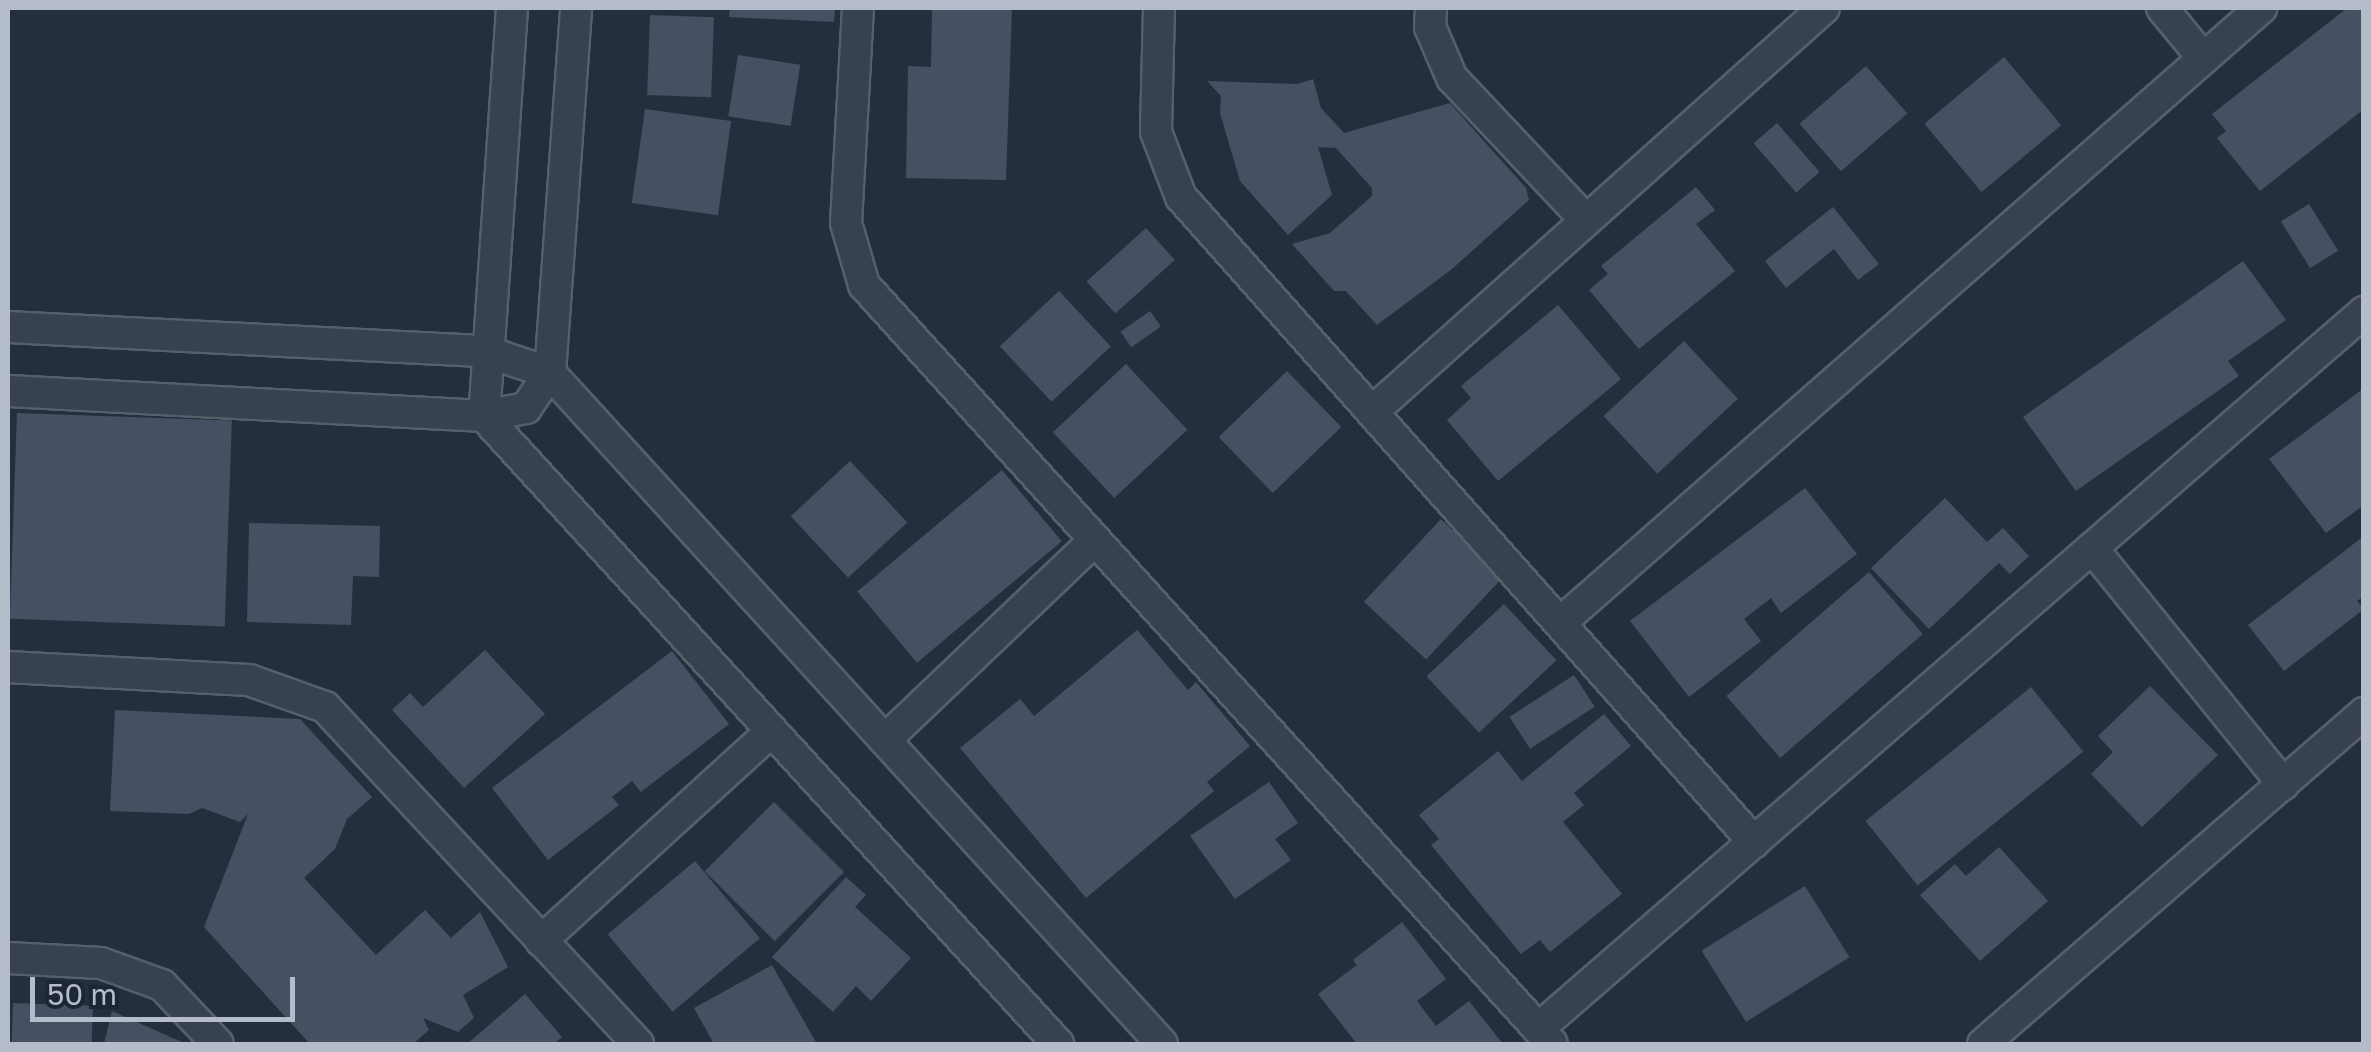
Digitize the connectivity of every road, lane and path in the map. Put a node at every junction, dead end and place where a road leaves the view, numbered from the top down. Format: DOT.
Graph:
graph roads {
  1 [pos="512,8"];
  2 [pos="576,8"];
  3 [pos="858,8"];
  4 [pos="1160,8"];
  5 [pos="1430,8"];
  6 [pos="1824,8"];
  7 [pos="2162,8"];
  8 [pos="2261,8"];
  9 [pos="2203,58"];
  10 [pos="1586,220"];
  11 [pos="2364,312"];
  12 [pos="8,327"];
  13 [pos="486,351"];
  14 [pos="550,372"];
  15 [pos="8,391"];
  16 [pos="1372,412"];
  17 [pos="484,416"];
  18 [pos="1095,540"];
  19 [pos="2092,548"];
  20 [pos="1560,623"];
  21 [pos="8,666"];
  22 [pos="2364,713"];
  23 [pos="772,732"];
  24 [pos="885,740"];
  25 [pos="2283,784"];
  26 [pos="1754,842"];
  27 [pos="542,941"];
  28 [pos="8,958"];
  29 [pos="1545,1037"];
  30 [pos="218,1044"];
  31 [pos="638,1044"];
  32 [pos="1058,1044"];
  33 [pos="1162,1044"];
  34 [pos="1984,1044"];
  1 -- 13 [label="street"];
  2 -- 14 [label="street"];
  3 -- 18 [label="street"];
  4 -- 16 [label="street"];
  5 -- 10 [label="street"];
  6 -- 10 [label="street"];
  7 -- 9 [label="street"];
  8 -- 9 [label="street"];
  9 -- 20 [label="street"];
  10 -- 16 [label="street"];
  11 -- 19 [label="street"];
  12 -- 13 [label="street"];
  13 -- 14 [label="street"];
  13 -- 17 [label="street"];
  14 -- 17 [label="street"];
  14 -- 24 [label="street"];
  15 -- 17 [label="street"];
  16 -- 20 [label="street"];
  17 -- 23 [label="street"];
  18 -- 24 [label="street"];
  18 -- 29 [label="street"];
  19 -- 25 [label="street"];
  19 -- 26 [label="street"];
  20 -- 26 [label="street"];
  21 -- 27 [label="street"];
  22 -- 25 [label="street"];
  23 -- 27 [label="street"];
  23 -- 32 [label="street"];
  24 -- 33 [label="street"];
  25 -- 34 [label="street"];
  26 -- 29 [label="street"];
  27 -- 31 [label="street"];
  28 -- 30 [label="street"];
}
